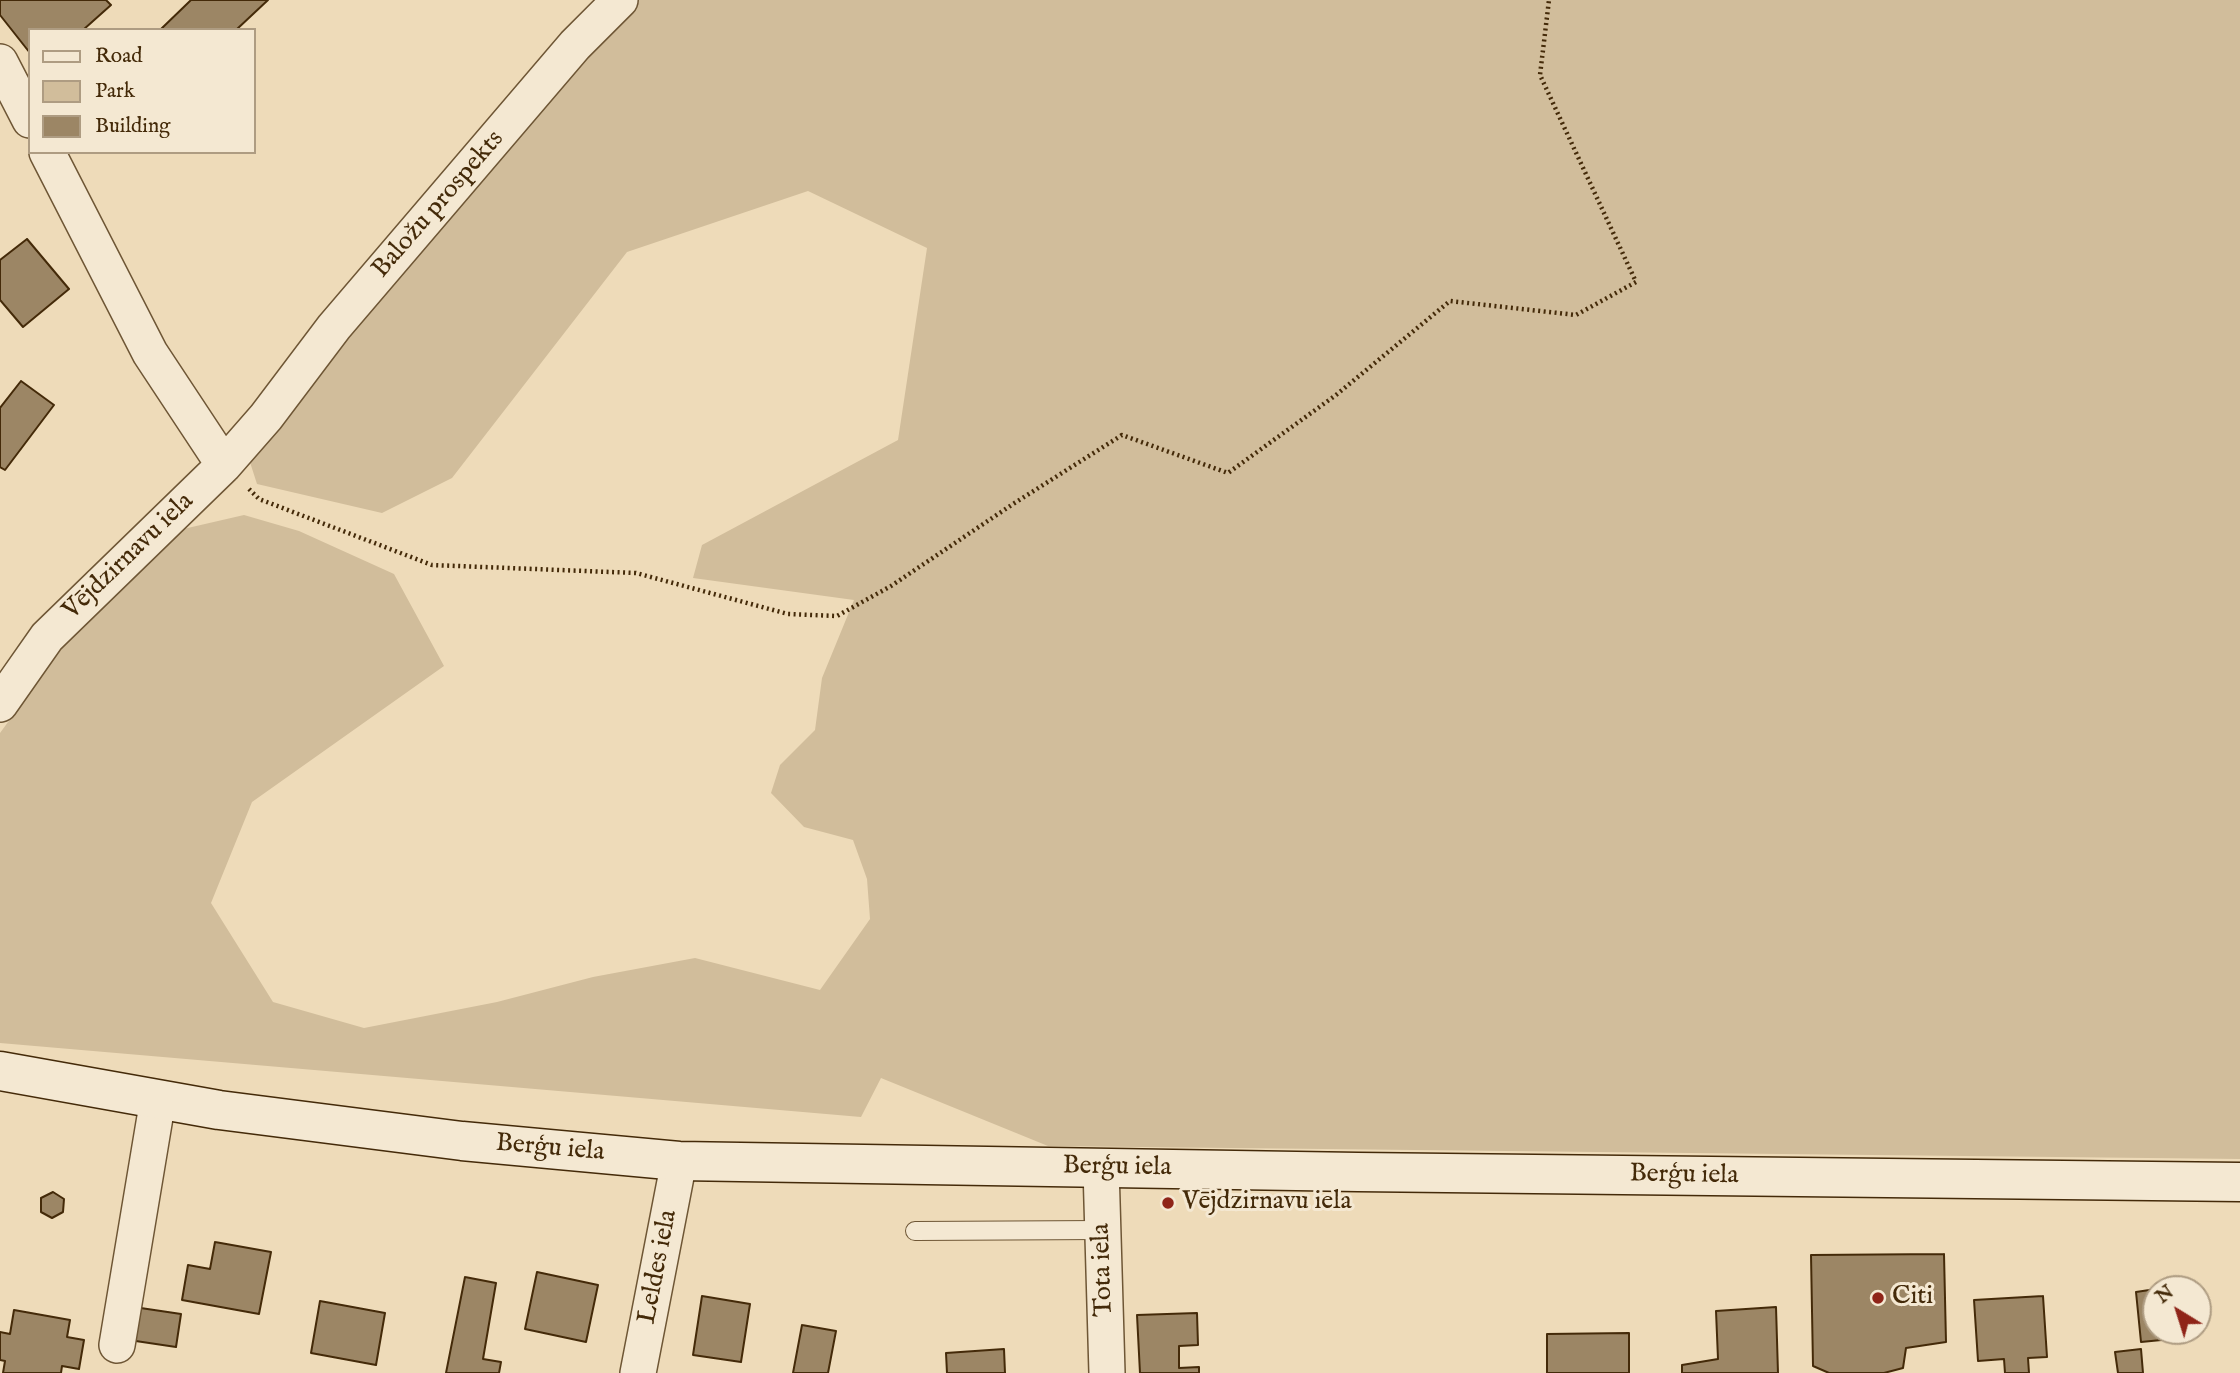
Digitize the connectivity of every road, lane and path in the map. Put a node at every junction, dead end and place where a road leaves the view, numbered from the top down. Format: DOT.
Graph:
graph roads {
  1 [pos="620,0"];
  2 [pos="1549,0"];
  3 [pos="0,62"];
  4 [pos="28,116"];
  5 [pos="48,154"];
  6 [pos="267,417"];
  7 [pos="224,465"];
  8 [pos="0,704"];
  9 [pos="0,1071"];
  10 [pos="158,1099"];
  11 [pos="679,1161"];
  12 [pos="1101,1168"];
  13 [pos="2240,1182"];
  14 [pos="1102,1230"];
  15 [pos="915,1231"];
  16 [pos="117,1345"];
  17 [pos="638,1373"];
  18 [pos="1107,1373"];
  1 -- 6 [label="street, Baložu prospekts"];
  2 -- 7 [label="path"];
  3 -- 4 [label="street"];
  5 -- 7 [label="street"];
  6 -- 7 [label="street, Vējdzirnavu iela"];
  7 -- 8 [label="street, Vējdzirnavu iela"];
  9 -- 10 [label="main road, Berģu iela"];
  10 -- 11 [label="main road, Berģu iela"];
  10 -- 16 [label="street"];
  11 -- 12 [label="main road, Berģu iela"];
  11 -- 17 [label="street, Leldes iela"];
  12 -- 13 [label="main road, Berģu iela"];
  12 -- 14 [label="street, Tota iela"];
  14 -- 15 [label="lane"];
  14 -- 18 [label="street, Tota iela"];
}
